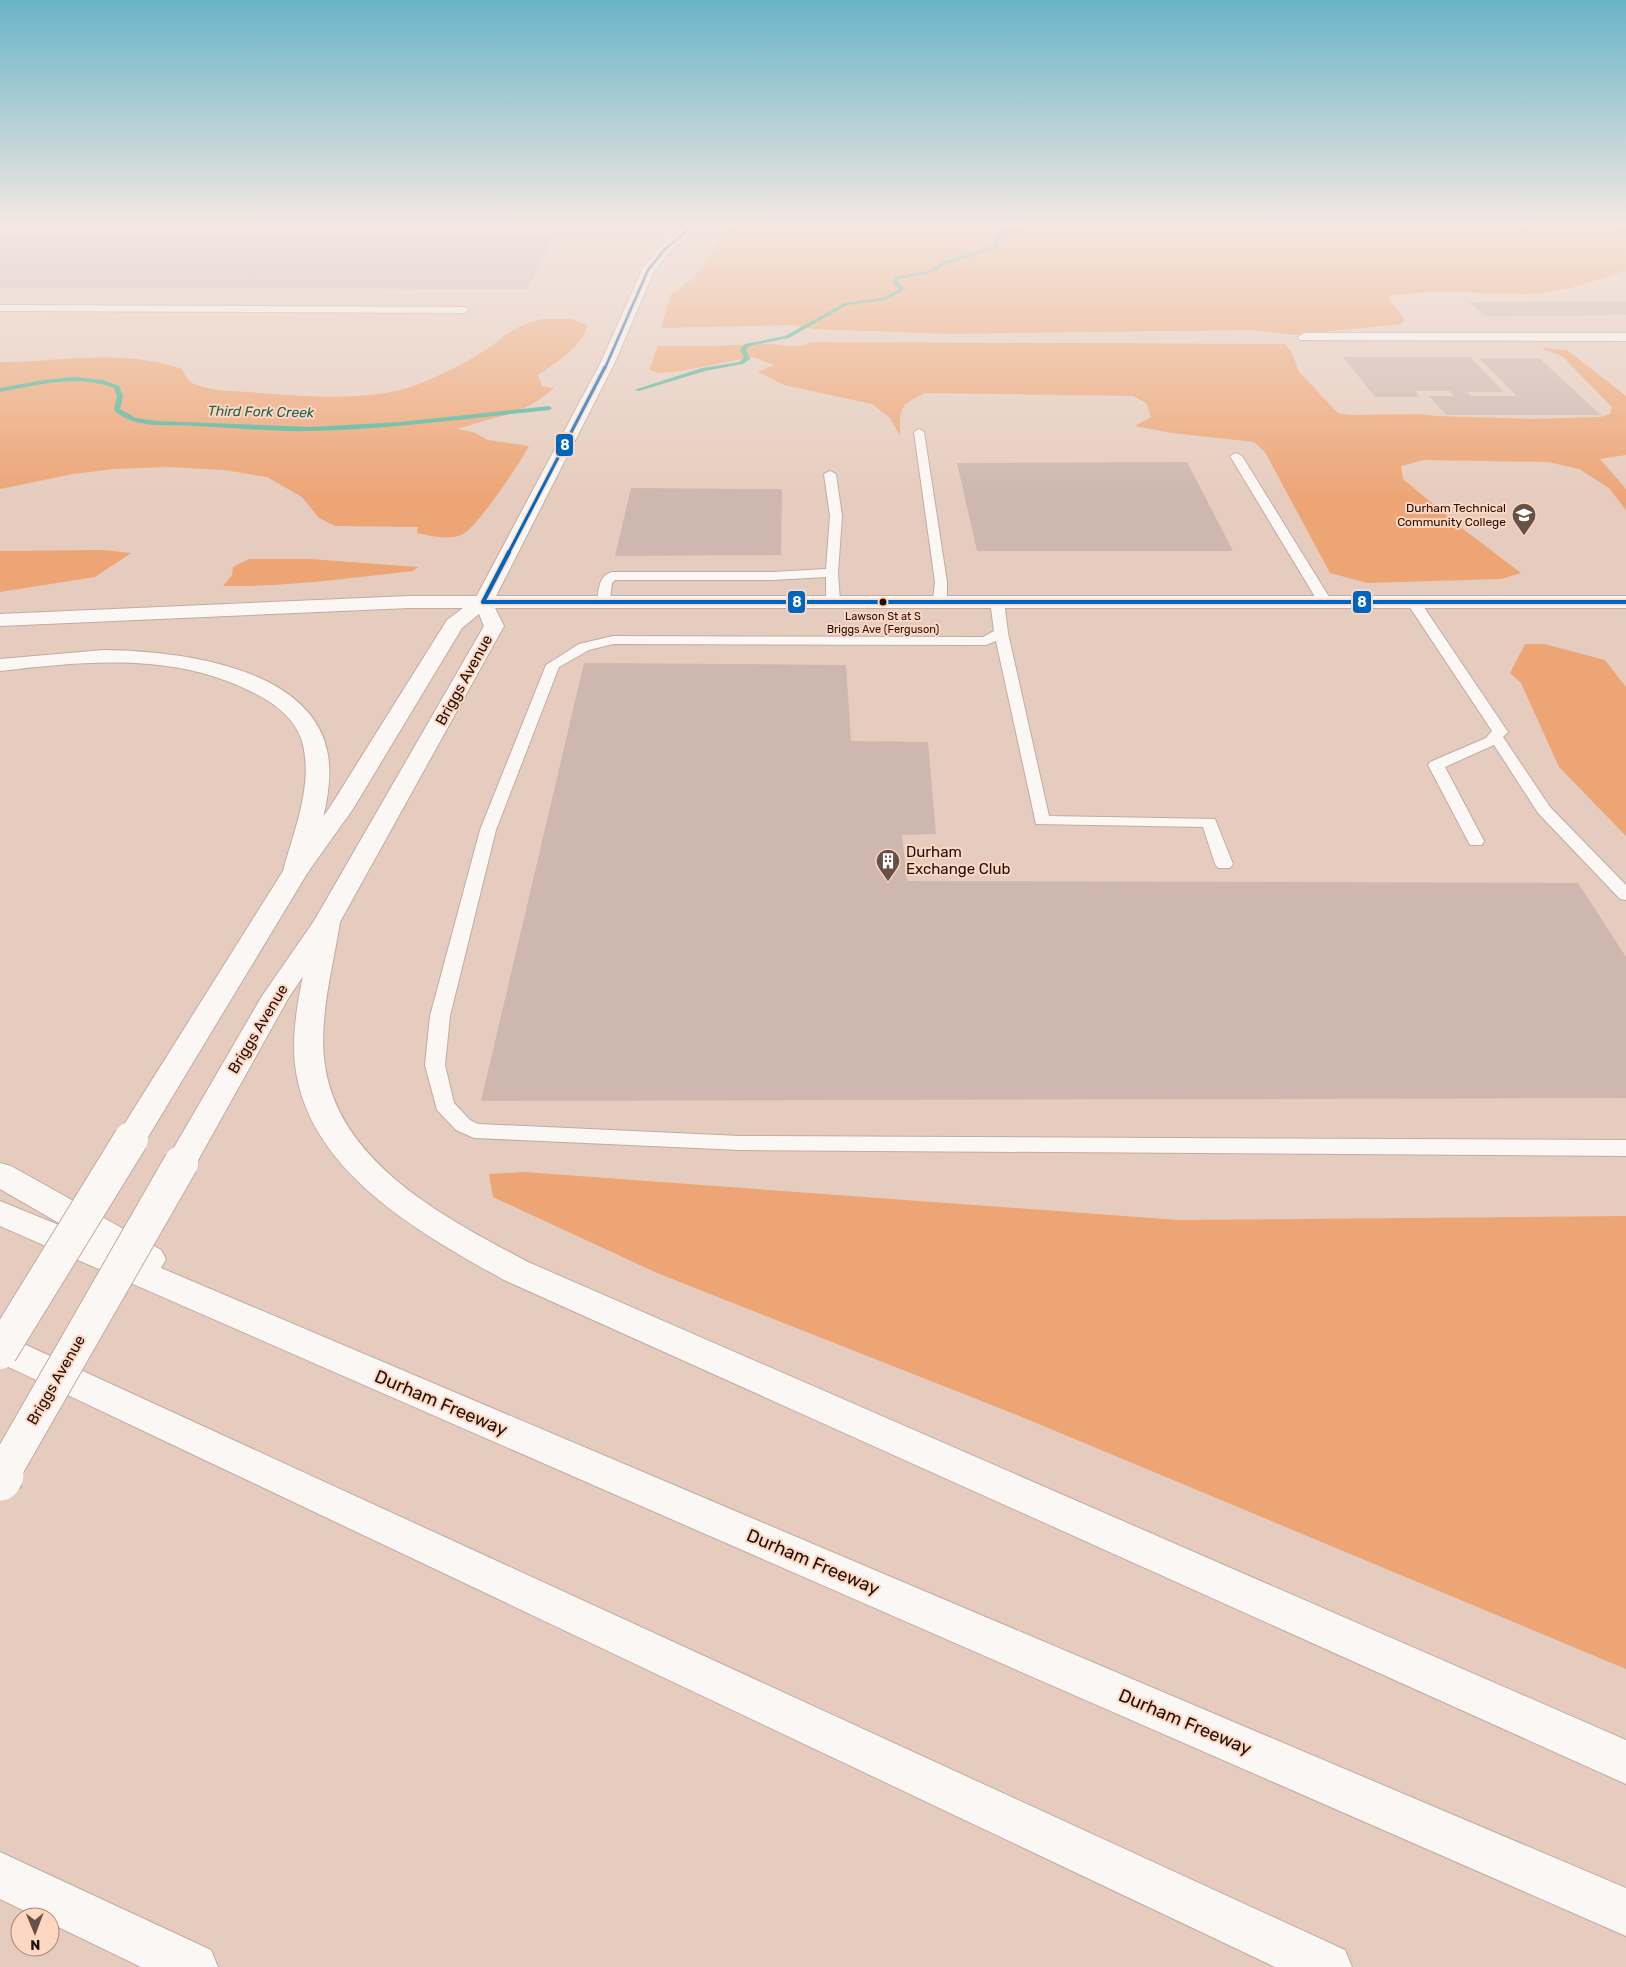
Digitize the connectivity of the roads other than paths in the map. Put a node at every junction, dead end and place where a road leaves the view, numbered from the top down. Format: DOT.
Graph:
graph roads {
  1 [pos="629,314"];
  2 [pos="1305,337"];
  3 [pos="1626,337"];
  4 [pos="919,432"];
  5 [pos="1236,456"];
  6 [pos="830,474"];
  7 [pos="832,573"];
  8 [pos="940,600"];
  9 [pos="997,600"];
  10 [pos="1324,600"];
  11 [pos="1412,600"];
  12 [pos="833,601"];
  13 [pos="483,602"];
  14 [pos="604,602"];
  15 [pos="1626,602"];
  16 [pos="0,620"];
  17 [pos="1001,633"];
  18 [pos="0,665"];
  19 [pos="1495,736"];
  20 [pos="1476,841"];
  21 [pos="1224,864"];
  22 [pos="296,871"];
  23 [pos="1626,895"];
  24 [pos="328,922"];
  25 [pos="1626,1148"];
  26 [pos="0,1174"];
  27 [pos="0,1213"];
  28 [pos="283,1335"];
  29 [pos="0,1347"];
  30 [pos="0,1352"];
  31 [pos="0,1479"];
  32 [pos="1626,1762"];
  33 [pos="0,1875"];
  34 [pos="1626,1912"];
  35 [pos="194,1967"];
  36 [pos="1328,1967"];
  1 -- 13 [label="main road"];
  2 -- 3 [label="main road"];
  4 -- 8 [label="lane"];
  5 -- 10 [label="lane"];
  6 -- 7 [label="lane"];
  7 -- 12 [label="lane"];
  7 -- 14 [label="lane"];
  8 -- 9 [label="main road"];
  8 -- 12 [label="main road"];
  9 -- 10 [label="main road"];
  9 -- 17 [label="lane"];
  10 -- 11 [label="main road"];
  11 -- 15 [label="main road"];
  11 -- 19 [label="lane"];
  12 -- 14 [label="main road"];
  13 -- 14 [label="main road"];
  13 -- 16 [label="main road"];
  13 -- 22 [label="main road, Briggs Avenue"];
  13 -- 24 [label="main road, Briggs Avenue"];
  17 -- 21 [label="lane"];
  17 -- 25 [label="lane"];
  18 -- 22 [label="main road"];
  19 -- 20 [label="lane"];
  19 -- 23 [label="lane"];
  22 -- 30 [label="main road, Briggs Avenue, bridge"];
  24 -- 31 [label="main road, Briggs Avenue, bridge"];
  24 -- 32 [label="main road"];
  26 -- 28 [label="main road"];
  27 -- 28 [label="main road, Durham Freeway"];
  28 -- 34 [label="main road, Durham Freeway"];
  29 -- 36 [label="main road"];
  33 -- 35 [label="main road"];
}
